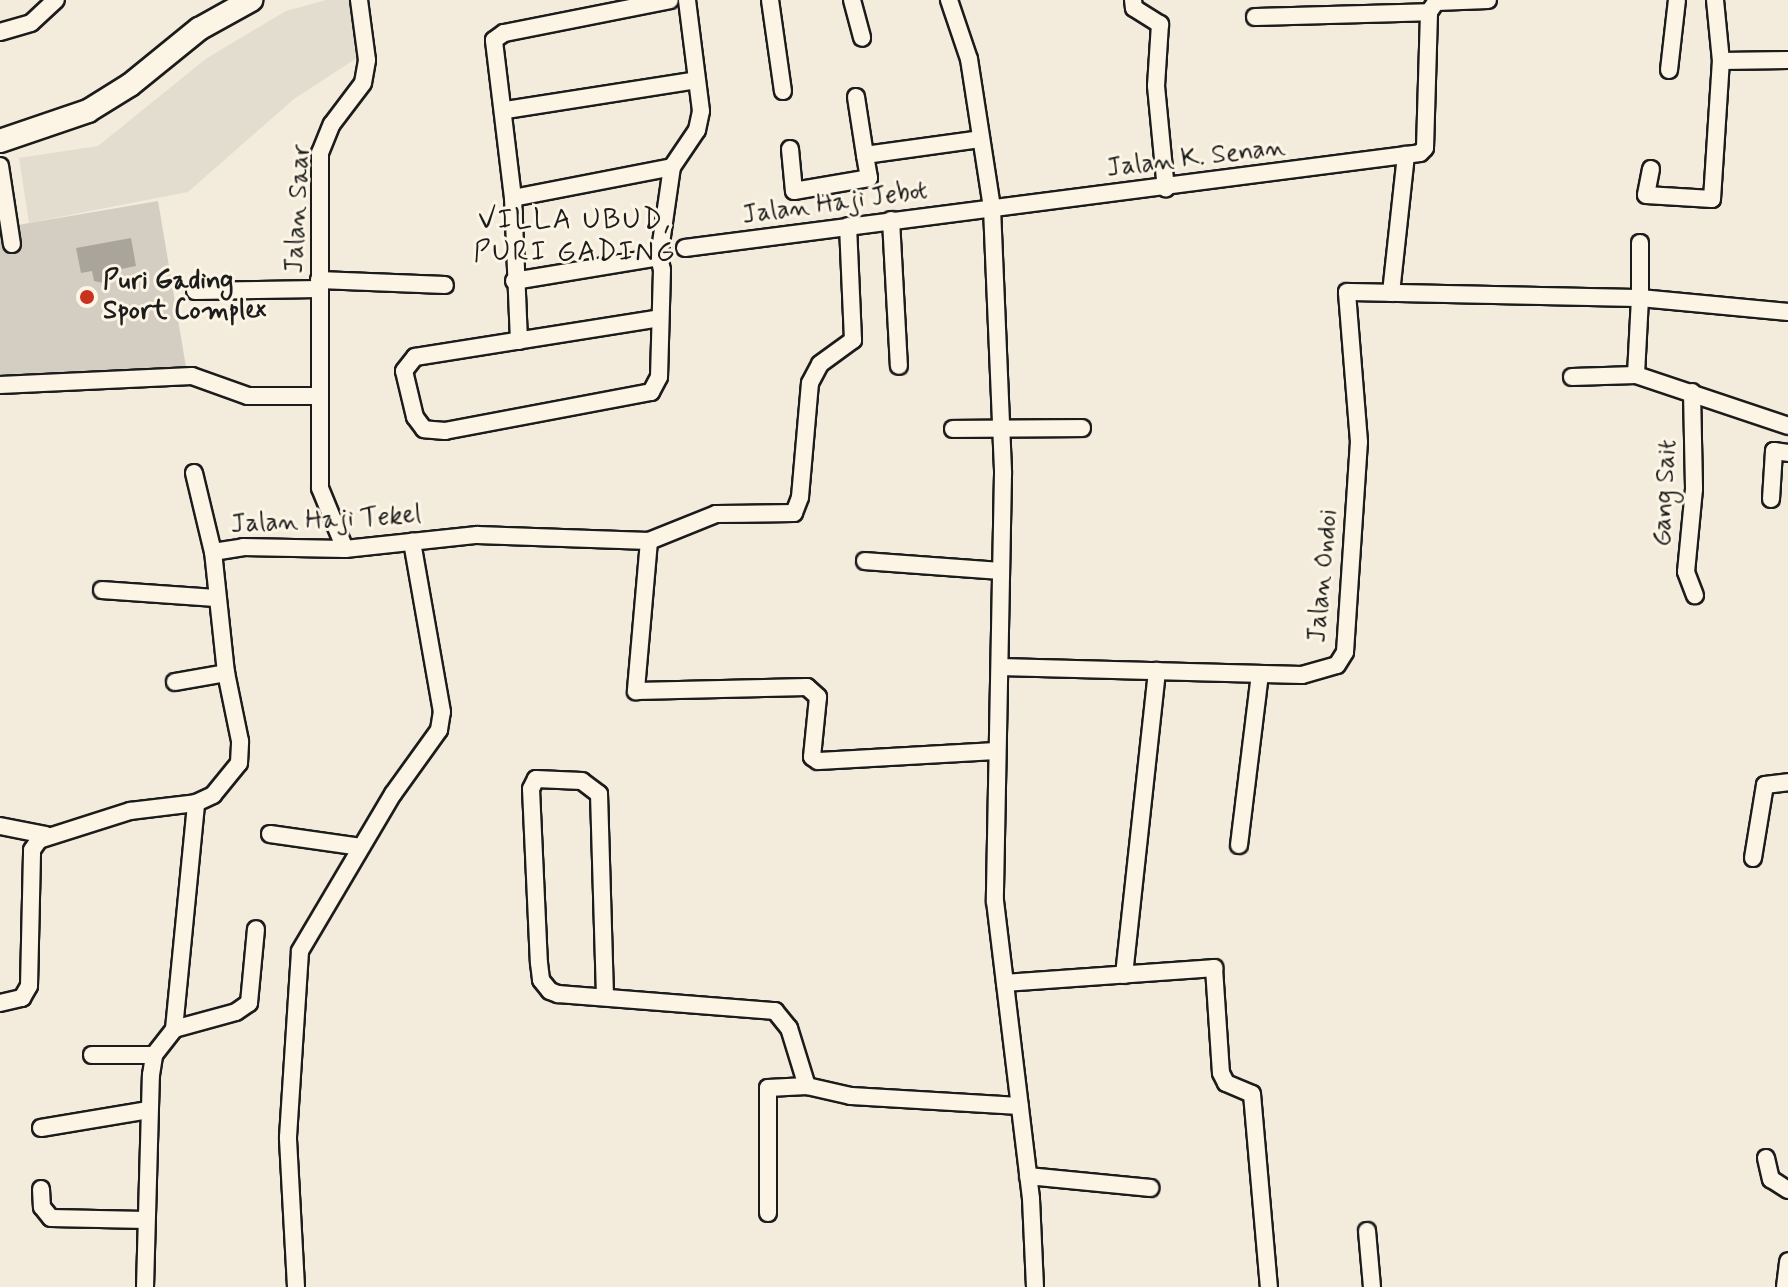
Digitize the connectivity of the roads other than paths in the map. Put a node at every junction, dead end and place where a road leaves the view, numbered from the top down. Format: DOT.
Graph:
graph roads {
  1 [pos="56,0"];
  2 [pos="251,0"];
  3 [pos="359,0"];
  4 [pos="670,0"];
  5 [pos="687,0"];
  6 [pos="770,0"];
  7 [pos="852,0"];
  8 [pos="949,0"];
  9 [pos="1133,0"];
  10 [pos="1488,0"];
  11 [pos="1677,0"];
  12 [pos="1715,0"];
  13 [pos="1429,12"];
  14 [pos="1255,17"];
  15 [pos="0,32"];
  16 [pos="862,38"];
  17 [pos="1788,60"];
  18 [pos="1721,61"];
  19 [pos="1669,70"];
  20 [pos="697,80"];
  21 [pos="783,91"];
  22 [pos="856,97"];
  23 [pos="506,110"];
  24 [pos="980,139"];
  25 [pos="0,141"];
  26 [pos="790,149"];
  27 [pos="865,155"];
  28 [pos="1406,155"];
  29 [pos="0,166"];
  30 [pos="672,167"];
  31 [pos="1651,169"];
  32 [pos="1166,189"];
  33 [pos="513,198"];
  34 [pos="992,208"];
  35 [pos="891,220"];
  36 [pos="848,226"];
  37 [pos="1640,243"];
  38 [pos="12,244"];
  39 [pos="685,248"];
  40 [pos="659,257"];
  41 [pos="514,281"];
  42 [pos="319,284"];
  43 [pos="445,285"];
  44 [pos="195,291"];
  45 [pos="1391,293"];
  46 [pos="1640,298"];
  47 [pos="1788,312"];
  48 [pos="660,318"];
  49 [pos="519,341"];
  50 [pos="899,366"];
  51 [pos="1636,375"];
  52 [pos="1572,377"];
  53 [pos="0,385"];
  54 [pos="1692,392"];
  55 [pos="318,396"];
  56 [pos="1788,426"];
  57 [pos="1002,427"];
  58 [pos="1082,428"];
  59 [pos="953,429"];
  60 [pos="1788,453"];
  61 [pos="194,473"];
  62 [pos="1771,499"];
  63 [pos="649,541"];
  64 [pos="412,542"];
  65 [pos="345,549"];
  66 [pos="213,552"];
  67 [pos="865,561"];
  68 [pos="1000,571"];
  69 [pos="102,590"];
  70 [pos="1695,595"];
  71 [pos="215,598"];
  72 [pos="1000,667"];
  73 [pos="1157,671"];
  74 [pos="226,673"];
  75 [pos="1260,674"];
  76 [pos="175,682"];
  77 [pos="997,751"];
  78 [pos="1788,782"];
  79 [pos="196,803"];
  80 [pos="0,826"];
  81 [pos="270,834"];
  82 [pos="46,835"];
  83 [pos="1239,845"];
  84 [pos="361,847"];
  85 [pos="1753,858"];
  86 [pos="256,929"];
  87 [pos="1124,975"];
  88 [pos="1005,983"];
  89 [pos="605,996"];
  90 [pos="0,1003"];
  91 [pos="174,1029"];
  92 [pos="92,1055"];
  93 [pos="154,1055"];
  94 [pos="807,1086"];
  95 [pos="1020,1106"];
  96 [pos="148,1110"];
  97 [pos="41,1128"];
  98 [pos="1766,1158"];
  99 [pos="1028,1176"];
  100 [pos="1150,1188"];
  101 [pos="41,1189"];
  102 [pos="1788,1190"];
  103 [pos="768,1213"];
  104 [pos="146,1220"];
  105 [pos="1367,1231"];
  106 [pos="1788,1261"];
  107 [pos="145,1287"];
  108 [pos="296,1287"];
  109 [pos="1035,1287"];
  110 [pos="1269,1287"];
  111 [pos="1372,1287"];
  112 [pos="1785,1287"];
  1 -- 15 [label="street"];
  2 -- 25 [label="street"];
  3 -- 42 [label="street, Jalan Saar"];
  4 -- 23 [label="street"];
  5 -- 20 [label="street"];
  6 -- 21 [label="street"];
  7 -- 16 [label="street"];
  8 -- 24 [label="street"];
  9 -- 32 [label="street"];
  10 -- 13 [label="street"];
  11 -- 19 [label="street"];
  12 -- 18 [label="street"];
  13 -- 14 [label="street"];
  13 -- 28 [label="street"];
  17 -- 18 [label="street"];
  18 -- 31 [label="street"];
  20 -- 23 [label="street"];
  20 -- 30 [label="street"];
  22 -- 27 [label="street"];
  23 -- 33 [label="street"];
  24 -- 27 [label="street"];
  24 -- 34 [label="street"];
  26 -- 27 [label="street"];
  28 -- 32 [label="street, Jalan K. Senan"];
  28 -- 45 [label="street"];
  29 -- 38 [label="street"];
  30 -- 33 [label="street"];
  30 -- 40 [label="street"];
  32 -- 34 [label="street, Jalan K. Senan"];
  33 -- 41 [label="street"];
  34 -- 35 [label="street, Jalan Haji Jebot"];
  34 -- 57 [label="street"];
  35 -- 36 [label="street, Jalan Haji Jebot"];
  35 -- 50 [label="street"];
  36 -- 39 [label="street, Jalan Haji Jebot"];
  36 -- 63 [label="street, Jalan Haji Tekel"];
  37 -- 46 [label="street"];
  40 -- 41 [label="street"];
  40 -- 48 [label="street"];
  41 -- 49 [label="street"];
  42 -- 43 [label="street"];
  42 -- 44 [label="street"];
  42 -- 55 [label="street, Jalan Saar"];
  45 -- 46 [label="street"];
  45 -- 75 [label="street, Jalan Ondoi"];
  46 -- 47 [label="street"];
  46 -- 51 [label="street"];
  48 -- 49 [label="street"];
  48 -- 49 [label="street"];
  51 -- 52 [label="street"];
  51 -- 54 [label="street"];
  53 -- 55 [label="street"];
  54 -- 56 [label="street"];
  54 -- 70 [label="street, Gang Sait"];
  55 -- 65 [label="street, Jalan Saar"];
  57 -- 58 [label="street"];
  57 -- 59 [label="street"];
  57 -- 68 [label="street"];
  60 -- 62 [label="street"];
  61 -- 66 [label="street"];
  63 -- 64 [label="street, Jalan Haji Tekel"];
  63 -- 77 [label="street"];
  64 -- 65 [label="street, Jalan Haji Tekel"];
  64 -- 84 [label="street"];
  65 -- 66 [label="street, Jalan Haji Tekel"];
  66 -- 71 [label="street, Jalan Haji Tekel"];
  67 -- 68 [label="street"];
  68 -- 72 [label="street"];
  69 -- 71 [label="street"];
  71 -- 74 [label="street, Jalan Haji Tekel"];
  72 -- 73 [label="street, Jalan Ondoi"];
  72 -- 77 [label="street"];
  73 -- 75 [label="street, Jalan Ondoi"];
  73 -- 87 [label="street"];
  74 -- 76 [label="street"];
  74 -- 79 [label="street, Jalan Haji Tekel"];
  75 -- 83 [label="street"];
  77 -- 88 [label="street"];
  78 -- 85 [label="street"];
  79 -- 82 [label="street"];
  79 -- 91 [label="street"];
  80 -- 82 [label="street"];
  81 -- 84 [label="street"];
  82 -- 90 [label="street"];
  84 -- 108 [label="street"];
  86 -- 91 [label="street"];
  87 -- 88 [label="street"];
  87 -- 110 [label="street"];
  88 -- 95 [label="street"];
  89 -- 89 [label="street"];
  89 -- 94 [label="street"];
  91 -- 93 [label="street"];
  92 -- 93 [label="street"];
  93 -- 96 [label="street"];
  94 -- 95 [label="street"];
  94 -- 103 [label="street"];
  95 -- 99 [label="street"];
  96 -- 97 [label="street"];
  96 -- 104 [label="street"];
  98 -- 102 [label="street"];
  99 -- 100 [label="street"];
  99 -- 109 [label="street"];
  101 -- 104 [label="street"];
  104 -- 107 [label="street"];
  105 -- 111 [label="street"];
  106 -- 112 [label="street"];
}
